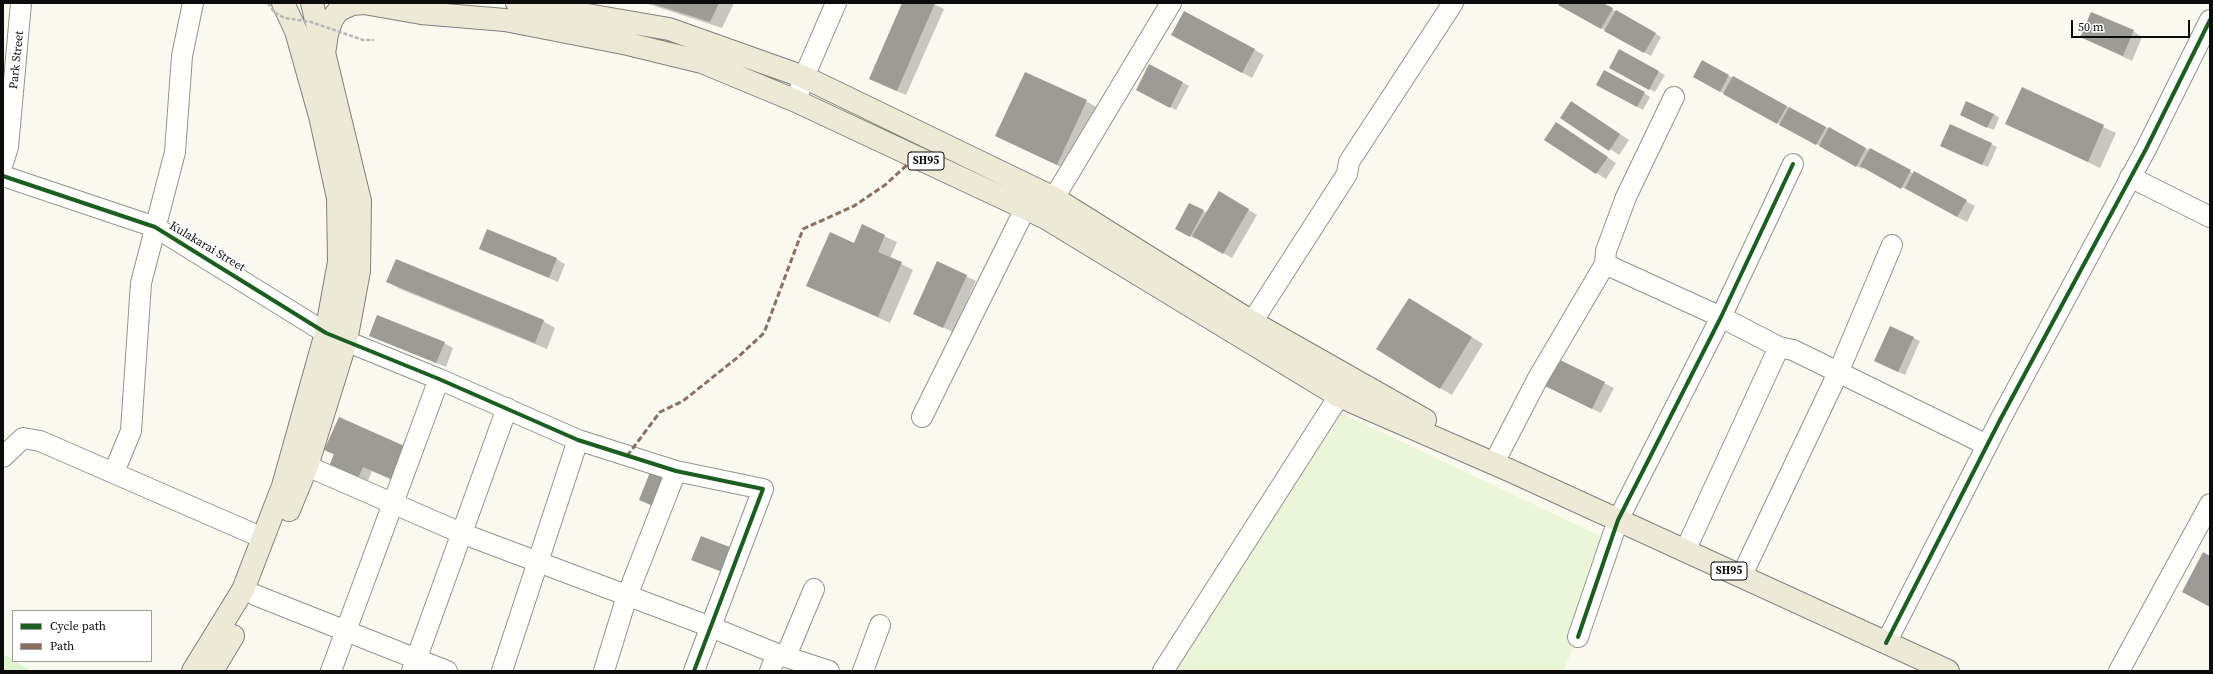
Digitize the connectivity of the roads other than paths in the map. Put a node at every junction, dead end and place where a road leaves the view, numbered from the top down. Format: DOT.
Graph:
graph roads {
  1 [pos="21,3"];
  2 [pos="193,3"];
  3 [pos="283,3"];
  4 [pos="312,3"];
  5 [pos="517,3"];
  6 [pos="836,3"];
  7 [pos="1171,3"];
  8 [pos="1453,3"];
  9 [pos="2210,20"];
  10 [pos="324,54"];
  11 [pos="804,76"];
  12 [pos="1674,97"];
  13 [pos="796,101"];
  14 [pos="3,163"];
  15 [pos="1793,164"];
  16 [pos="3,176"];
  17 [pos="2130,177"];
  18 [pos="1054,198"];
  19 [pos="1026,208"];
  20 [pos="2210,217"];
  21 [pos="1046,218"];
  22 [pos="155,227"];
  23 [pos="1892,244"];
  24 [pos="1605,264"];
  25 [pos="1721,316"];
  26 [pos="1252,322"];
  27 [pos="336,337"];
  28 [pos="1779,347"];
  29 [pos="1838,373"];
  30 [pos="440,379"];
  31 [pos="1339,396"];
  32 [pos="507,408"];
  33 [pos="922,417"];
  34 [pos="578,440"];
  35 [pos="1987,445"];
  36 [pos="3,457"];
  37 [pos="307,466"];
  38 [pos="1503,466"];
  39 [pos="676,471"];
  40 [pos="114,472"];
  41 [pos="394,504"];
  42 [pos="2210,504"];
  43 [pos="1618,520"];
  44 [pos="461,533"];
  45 [pos="263,538"];
  46 [pos="1685,551"];
  47 [pos="538,562"];
  48 [pos="1741,577"];
  49 [pos="814,589"];
  50 [pos="255,595"];
  51 [pos="627,596"];
  52 [pos="880,625"];
  53 [pos="711,627"];
  54 [pos="345,630"];
  55 [pos="1578,637"];
  56 [pos="1886,643"];
  57 [pos="778,661"];
  58 [pos="415,665"];
  59 [pos="1938,669"];
  60 [pos="193,671"];
  61 [pos="212,671"];
  62 [pos="330,671"];
  63 [pos="447,671"];
  64 [pos="502,671"];
  65 [pos="604,671"];
  66 [pos="694,671"];
  67 [pos="829,671"];
  68 [pos="863,671"];
  69 [pos="1163,671"];
  70 [pos="2119,671"];
  1 -- 14 [label="street, Park Street"];
  2 -- 22 [label="street"];
  3 -- 27 [label="main road"];
  4 -- 10 [label="main road"];
  5 -- 11 [label="main road, SH95"];
  6 -- 11 [label="street"];
  7 -- 18 [label="street"];
  8 -- 26 [label="street"];
  9 -- 17 [label="street"];
  10 -- 13 [label="main road, SH95"];
  10 -- 27 [label="main road"];
  11 -- 13 [label="street"];
  11 -- 18 [label="main road, SH95"];
  12 -- 24 [label="street"];
  13 -- 19 [label="main road, SH95"];
  15 -- 25 [label="street"];
  16 -- 22 [label="street, Kulakarai Street"];
  17 -- 20 [label="street"];
  17 -- 35 [label="street"];
  18 -- 21 [label="street"];
  18 -- 26 [label="main road, SH95"];
  19 -- 21 [label="main road, SH95"];
  19 -- 33 [label="street"];
  21 -- 31 [label="main road, SH95"];
  22 -- 27 [label="street, Kulakarai Street"];
  22 -- 40 [label="street"];
  23 -- 29 [label="street"];
  24 -- 25 [label="street"];
  24 -- 38 [label="street"];
  25 -- 28 [label="street"];
  25 -- 43 [label="street"];
  26 -- 38 [label="main road, SH95"];
  27 -- 30 [label="street, Kulakarai Street"];
  27 -- 37 [label="main road"];
  27 -- 45 [label="main road"];
  28 -- 29 [label="street"];
  28 -- 46 [label="street"];
  29 -- 35 [label="street"];
  29 -- 48 [label="street"];
  30 -- 32 [label="street, Kulakarai Street"];
  30 -- 41 [label="street"];
  31 -- 38 [label="main road, SH95"];
  31 -- 69 [label="street"];
  32 -- 34 [label="street, Kulakarai Street"];
  32 -- 44 [label="street"];
  34 -- 39 [label="street, Kulakarai Street"];
  34 -- 47 [label="street"];
  35 -- 56 [label="street"];
  36 -- 40 [label="street"];
  37 -- 41 [label="street"];
  37 -- 50 [label="main road"];
  38 -- 43 [label="main road, SH95"];
  39 -- 51 [label="street"];
  39 -- 53 [label="street, Kulakarai Street"];
  40 -- 45 [label="street"];
  41 -- 44 [label="street"];
  41 -- 54 [label="street"];
  42 -- 70 [label="street"];
  43 -- 46 [label="main road, SH95"];
  43 -- 55 [label="street"];
  44 -- 47 [label="street"];
  44 -- 58 [label="street"];
  45 -- 60 [label="main road"];
  46 -- 48 [label="main road, SH95"];
  47 -- 51 [label="street"];
  47 -- 64 [label="street"];
  48 -- 56 [label="main road, SH95"];
  49 -- 57 [label="street"];
  50 -- 54 [label="street"];
  50 -- 61 [label="main road"];
  51 -- 53 [label="street"];
  51 -- 65 [label="street"];
  52 -- 68 [label="street"];
  53 -- 57 [label="street"];
  53 -- 66 [label="street"];
  54 -- 58 [label="street"];
  54 -- 62 [label="street"];
  56 -- 59 [label="main road, SH95"];
  57 -- 67 [label="street"];
  58 -- 63 [label="street"];
}
